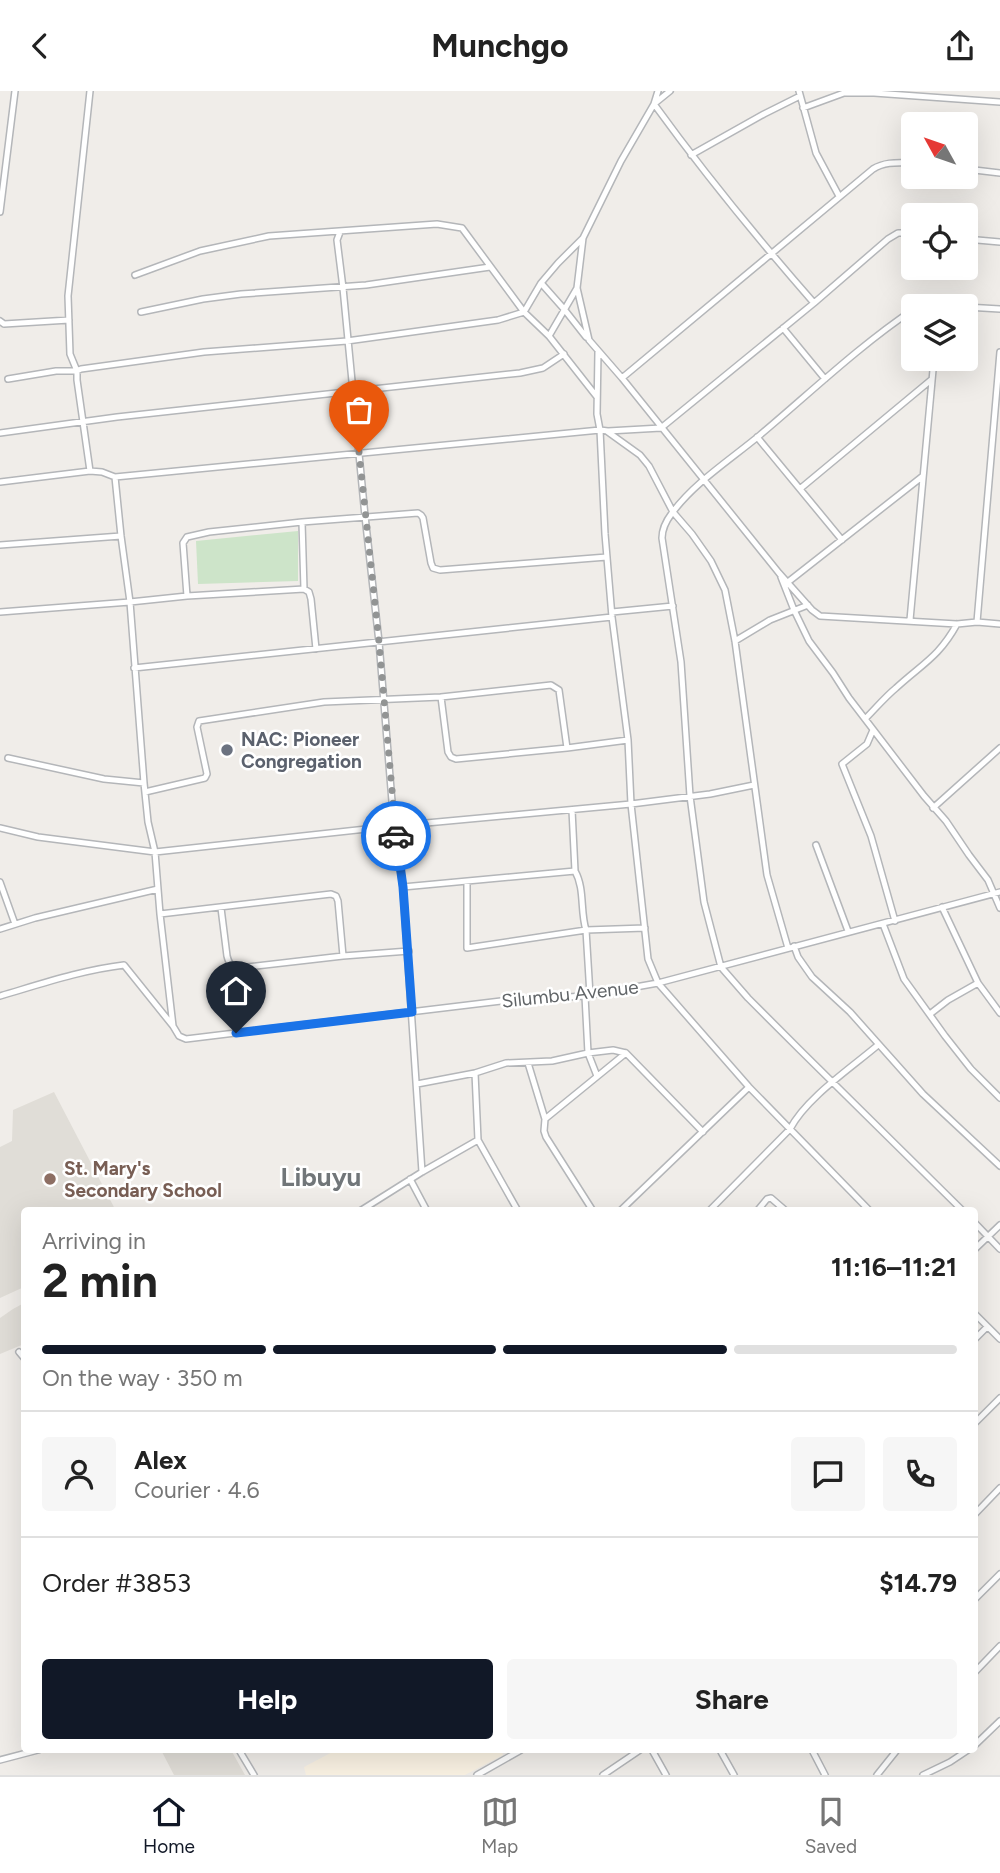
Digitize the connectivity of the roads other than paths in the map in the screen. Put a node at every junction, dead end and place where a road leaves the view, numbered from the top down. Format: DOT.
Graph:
graph roads {
  1 [pos="15,91"];
  2 [pos="90,91"];
  3 [pos="657,91"];
  4 [pos="670,91"];
  5 [pos="844,92"];
  6 [pos="800,94"];
  7 [pos="1000,102"];
  8 [pos="654,104"];
  9 [pos="803,108"];
  10 [pos="691,155"];
  11 [pos="901,162"];
  12 [pos="978,170"];
  13 [pos="1000,173"];
  14 [pos="839,196"];
  15 [pos="0,212"];
  16 [pos="340,232"];
  17 [pos="901,233"];
  18 [pos="583,238"];
  19 [pos="978,240"];
  20 [pos="1000,242"];
  21 [pos="771,254"];
  22 [pos="489,267"];
  23 [pos="135,275"];
  24 [pos="541,283"];
  25 [pos="343,288"];
  26 [pos="577,288"];
  27 [pos="814,303"];
  28 [pos="978,308"];
  29 [pos="564,309"];
  30 [pos="1000,309"];
  31 [pos="141,312"];
  32 [pos="524,312"];
  33 [pos="901,319"];
  34 [pos="69,320"];
  35 [pos="0,321"];
  36 [pos="783,328"];
  37 [pos="549,336"];
  38 [pos="589,340"];
  39 [pos="347,341"];
  40 [pos="598,352"];
  41 [pos="1000,352"];
  42 [pos="564,354"];
  43 [pos="77,371"];
  44 [pos="932,371"];
  45 [pos="622,378"];
  46 [pos="8,379"];
  47 [pos="825,379"];
  48 [pos="931,380"];
  49 [pos="353,393"];
  50 [pos="597,397"];
  51 [pos="83,423"];
  52 [pos="661,428"];
  53 [pos="600,430"];
  54 [pos="608,431"];
  55 [pos="0,433"];
  56 [pos="757,437"];
  57 [pos="359,452"];
  58 [pos="90,471"];
  59 [pos="923,476"];
  60 [pos="115,477"];
  61 [pos="704,480"];
  62 [pos="0,482"];
  63 [pos="801,488"];
  64 [pos="673,512"];
  65 [pos="365,516"];
  66 [pos="302,521"];
  67 [pos="121,536"];
  68 [pos="842,540"];
  69 [pos="0,545"];
  70 [pos="607,557"];
  71 [pos="786,583"];
  72 [pos="304,589"];
  73 [pos="187,596"];
  74 [pos="130,602"];
  75 [pos="808,605"];
  76 [pos="673,606"];
  77 [pos="794,610"];
  78 [pos="0,612"];
  79 [pos="612,614"];
  80 [pos="910,620"];
  81 [pos="976,622"];
  82 [pos="957,624"];
  83 [pos="1000,624"];
  84 [pos="735,641"];
  85 [pos="379,642"];
  86 [pos="316,649"];
  87 [pos="134,669"];
  88 [pos="441,697"];
  89 [pos="384,700"];
  90 [pos="865,719"];
  91 [pos="873,730"];
  92 [pos="628,740"];
  93 [pos="567,748"];
  94 [pos="1000,748"];
  95 [pos="8,758"];
  96 [pos="144,783"];
  97 [pos="754,785"];
  98 [pos="145,792"];
  99 [pos="690,796"];
  100 [pos="631,804"];
  101 [pos="933,808"];
  102 [pos="572,810"];
  103 [pos="394,826"];
  104 [pos="0,828"];
  105 [pos="816,845"];
  106 [pos="155,852"];
  107 [pos="575,871"];
  108 [pos="0,881"];
  109 [pos="467,881"];
  110 [pos="403,887"];
  111 [pos="158,889"];
  112 [pos="997,893"];
  113 [pos="942,907"];
  114 [pos="221,908"];
  115 [pos="1000,908"];
  116 [pos="160,914"];
  117 [pos="895,921"];
  118 [pos="15,924"];
  119 [pos="883,924"];
  120 [pos="645,928"];
  121 [pos="0,929"];
  122 [pos="586,930"];
  123 [pos="848,931"];
  124 [pos="791,947"];
  125 [pos="409,951"];
  126 [pos="343,956"];
  127 [pos="721,967"];
  128 [pos="658,983"];
  129 [pos="978,983"];
  130 [pos="587,995"];
  131 [pos="0,996"];
  132 [pos="412,1012"];
  133 [pos="1000,1013"];
  134 [pos="930,1014"];
  135 [pos="173,1026"];
  136 [pos="878,1045"];
  137 [pos="589,1053"];
  138 [pos="625,1053"];
  139 [pos="528,1063"];
  140 [pos="475,1073"];
  141 [pos="597,1076"];
  142 [pos="834,1082"];
  143 [pos="416,1084"];
  144 [pos="749,1087"];
  145 [pos="1000,1098"];
  146 [pos="545,1119"];
  147 [pos="790,1129"];
  148 [pos="703,1132"];
  149 [pos="478,1140"];
  150 [pos="1000,1166"];
  151 [pos="422,1172"];
  152 [pos="410,1179"];
  153 [pos="366,1207"];
  154 [pos="425,1207"];
  155 [pos="515,1207"];
  156 [pos="591,1207"];
  157 [pos="624,1207"];
  158 [pos="713,1207"];
  159 [pos="760,1207"];
  160 [pos="781,1207"];
  161 [pos="866,1207"];
  162 [pos="959,1207"];
  163 [pos="1000,1224"];
  164 [pos="978,1226"];
  165 [pos="988,1237"];
  166 [pos="978,1246"];
  167 [pos="1000,1249"];
  168 [pos="978,1317"];
  169 [pos="987,1327"];
  170 [pos="978,1336"];
  171 [pos="1000,1339"];
  172 [pos="19,1352"];
  173 [pos="21,1354"];
  174 [pos="1000,1398"];
  175 [pos="978,1420"];
  176 [pos="1000,1488"];
  177 [pos="978,1511"];
  178 [pos="1000,1573"];
  179 [pos="994,1579"];
  180 [pos="1000,1586"];
  181 [pos="978,1596"];
  182 [pos="1000,1646"];
  183 [pos="978,1669"];
  184 [pos="1000,1721"];
  185 [pos="978,1742"];
  186 [pos="27,1753"];
  187 [pos="241,1753"];
  188 [pos="509,1753"];
  189 [pos="636,1753"];
  190 [pos="654,1753"];
  191 [pos="722,1753"];
  192 [pos="813,1753"];
  193 [pos="895,1753"];
  194 [pos="964,1753"];
  195 [pos="0,1760"];
  196 [pos="605,1774"];
  197 [pos="254,1775"];
  198 [pos="477,1775"];
  199 [pos="666,1775"];
  200 [pos="734,1775"];
  201 [pos="825,1775"];
  202 [pos="877,1775"];
  203 [pos="923,1775"];
  1 -- 15 [label="street"];
  2 -- 34 [label="street"];
  3 -- 8 [label="street"];
  4 -- 8 [label="street"];
  5 -- 7 [label="street"];
  5 -- 9 [label="street"];
  6 -- 9 [label="street"];
  6 -- 10 [label="street"];
  8 -- 10 [label="street"];
  8 -- 18 [label="street"];
  9 -- 14 [label="street"];
  10 -- 21 [label="street"];
  11 -- 14 [label="street"];
  12 -- 13 [label="street"];
  14 -- 21 [label="street"];
  16 -- 22 [label="street"];
  16 -- 23 [label="street"];
  16 -- 25 [label="street"];
  17 -- 27 [label="street"];
  18 -- 24 [label="street"];
  18 -- 26 [label="street"];
  19 -- 20 [label="street"];
  21 -- 27 [label="street"];
  21 -- 45 [label="street"];
  22 -- 25 [label="street"];
  22 -- 32 [label="street"];
  24 -- 29 [label="street"];
  24 -- 32 [label="street"];
  25 -- 31 [label="street"];
  25 -- 39 [label="street"];
  26 -- 29 [label="street"];
  26 -- 38 [label="street"];
  27 -- 36 [label="street"];
  28 -- 30 [label="street"];
  29 -- 37 [label="street"];
  29 -- 38 [label="street"];
  32 -- 37 [label="street"];
  32 -- 39 [label="street"];
  33 -- 47 [label="street"];
  34 -- 35 [label="street"];
  34 -- 43 [label="street"];
  36 -- 47 [label="street"];
  36 -- 52 [label="street"];
  37 -- 42 [label="street"];
  38 -- 40 [label="street"];
  39 -- 43 [label="street"];
  39 -- 49 [label="street"];
  40 -- 45 [label="street"];
  40 -- 50 [label="street"];
  41 -- 81 [label="street"];
  42 -- 49 [label="street"];
  42 -- 50 [label="street"];
  43 -- 46 [label="street"];
  43 -- 51 [label="street"];
  44 -- 48 [label="street"];
  45 -- 52 [label="street"];
  47 -- 56 [label="street"];
  48 -- 59 [label="street"];
  48 -- 63 [label="street"];
  49 -- 51 [label="street"];
  49 -- 57 [label="street"];
  50 -- 53 [label="street"];
  51 -- 55 [label="street"];
  51 -- 58 [label="street"];
  52 -- 54 [label="street"];
  52 -- 61 [label="street"];
  53 -- 54 [label="street"];
  53 -- 57 [label="street"];
  53 -- 70 [label="street"];
  54 -- 64 [label="street"];
  56 -- 61 [label="street"];
  56 -- 63 [label="street"];
  57 -- 60 [label="street"];
  57 -- 65 [label="street"];
  58 -- 60 [label="street"];
  58 -- 62 [label="street"];
  59 -- 68 [label="street"];
  59 -- 80 [label="street"];
  60 -- 67 [label="street"];
  61 -- 64 [label="street"];
  61 -- 71 [label="street"];
  63 -- 68 [label="street"];
  64 -- 76 [label="street"];
  64 -- 84 [label="street"];
  65 -- 66 [label="street"];
  65 -- 70 [label="street"];
  65 -- 85 [label="street"];
  66 -- 72 [label="street"];
  66 -- 73 [label="street"];
  67 -- 69 [label="street"];
  67 -- 74 [label="street"];
  68 -- 71 [label="street"];
  70 -- 79 [label="street"];
  71 -- 75 [label="street"];
  71 -- 77 [label="street"];
  72 -- 73 [label="street"];
  72 -- 86 [label="street"];
  73 -- 74 [label="street"];
  74 -- 78 [label="street"];
  74 -- 87 [label="street"];
  75 -- 77 [label="street"];
  75 -- 80 [label="street"];
  76 -- 79 [label="street"];
  76 -- 99 [label="street"];
  77 -- 84 [label="street"];
  77 -- 90 [label="street"];
  79 -- 85 [label="street"];
  79 -- 92 [label="street"];
  80 -- 82 [label="street"];
  81 -- 82 [label="street"];
  81 -- 83 [label="street"];
  82 -- 90 [label="street"];
  84 -- 97 [label="street"];
  85 -- 86 [label="street"];
  85 -- 89 [label="street"];
  86 -- 87 [label="street"];
  87 -- 96 [label="street"];
  88 -- 89 [label="street"];
  88 -- 93 [label="street"];
  88 -- 93 [label="street"];
  89 -- 98 [label="street"];
  89 -- 103 [label="street"];
  90 -- 91 [label="street"];
  91 -- 101 [label="street"];
  91 -- 117 [label="street"];
  92 -- 93 [label="street"];
  92 -- 100 [label="street"];
  94 -- 101 [label="street"];
  95 -- 96 [label="street"];
  96 -- 98 [label="street"];
  97 -- 99 [label="street"];
  97 -- 124 [label="street"];
  98 -- 106 [label="street"];
  99 -- 100 [label="street"];
  99 -- 127 [label="street"];
  100 -- 102 [label="street"];
  100 -- 120 [label="street"];
  101 -- 112 [label="street"];
  102 -- 103 [label="street"];
  102 -- 107 [label="street"];
  103 -- 106 [label="street"];
  103 -- 110 [label="street"];
  104 -- 106 [label="street"];
  105 -- 123 [label="street"];
  106 -- 111 [label="street"];
  107 -- 109 [label="street"];
  107 -- 122 [label="street"];
  108 -- 118 [label="street"];
  109 -- 110 [label="street"];
  109 -- 122 [label="street"];
  110 -- 125 [label="street"];
  111 -- 116 [label="street"];
  111 -- 118 [label="street"];
  112 -- 113 [label="street, Silumbu Avenue"];
  112 -- 115 [label="street"];
  113 -- 117 [label="street, Silumbu Avenue"];
  113 -- 129 [label="street"];
  114 -- 116 [label="street"];
  114 -- 126 [label="street"];
  114 -- 126 [label="street"];
  116 -- 135 [label="street"];
  117 -- 119 [label="street, Silumbu Avenue"];
  118 -- 121 [label="street"];
  119 -- 123 [label="street, Silumbu Avenue"];
  119 -- 134 [label="street"];
  120 -- 122 [label="street"];
  120 -- 128 [label="street"];
  122 -- 130 [label="street"];
  123 -- 124 [label="street, Silumbu Avenue"];
  124 -- 127 [label="street, Silumbu Avenue"];
  124 -- 136 [label="street"];
  125 -- 126 [label="street"];
  125 -- 132 [label="street"];
  127 -- 128 [label="street, Silumbu Avenue"];
  127 -- 142 [label="street"];
  128 -- 130 [label="street, Silumbu Avenue"];
  128 -- 144 [label="street"];
  129 -- 133 [label="street"];
  129 -- 134 [label="street"];
  130 -- 132 [label="street, Silumbu Avenue"];
  130 -- 137 [label="street"];
  131 -- 135 [label="street"];
  132 -- 135 [label="street, Silumbu Avenue"];
  132 -- 143 [label="street"];
  134 -- 145 [label="street"];
  136 -- 142 [label="street"];
  136 -- 150 [label="street"];
  137 -- 138 [label="street"];
  137 -- 139 [label="street"];
  137 -- 141 [label="street"];
  138 -- 141 [label="street"];
  138 -- 148 [label="street"];
  139 -- 140 [label="street"];
  139 -- 146 [label="street"];
  140 -- 143 [label="street"];
  140 -- 149 [label="street"];
  141 -- 146 [label="street"];
  142 -- 147 [label="street"];
  142 -- 162 [label="street"];
  143 -- 151 [label="street"];
  144 -- 147 [label="street"];
  144 -- 148 [label="street"];
  146 -- 156 [label="street"];
  147 -- 158 [label="street"];
  147 -- 161 [label="street"];
  148 -- 157 [label="street"];
  149 -- 151 [label="street"];
  149 -- 155 [label="street"];
  151 -- 152 [label="street"];
  152 -- 153 [label="street"];
  152 -- 154 [label="street"];
  159 -- 160 [label="street"];
  163 -- 165 [label="street"];
  164 -- 165 [label="street"];
  165 -- 166 [label="street"];
  165 -- 167 [label="street"];
  168 -- 169 [label="street"];
  169 -- 170 [label="street"];
  169 -- 171 [label="street"];
  172 -- 173 [label="street"];
  174 -- 175 [label="street"];
  176 -- 177 [label="street"];
  178 -- 179 [label="street"];
  179 -- 180 [label="street"];
  179 -- 181 [label="street"];
  182 -- 183 [label="street"];
  184 -- 185 [label="street"];
  186 -- 195 [label="street"];
  187 -- 197 [label="street"];
  188 -- 198 [label="street"];
  189 -- 196 [label="street"];
  190 -- 199 [label="street"];
  191 -- 200 [label="street"];
  192 -- 201 [label="street"];
  193 -- 202 [label="street"];
  194 -- 203 [label="street"];
}
